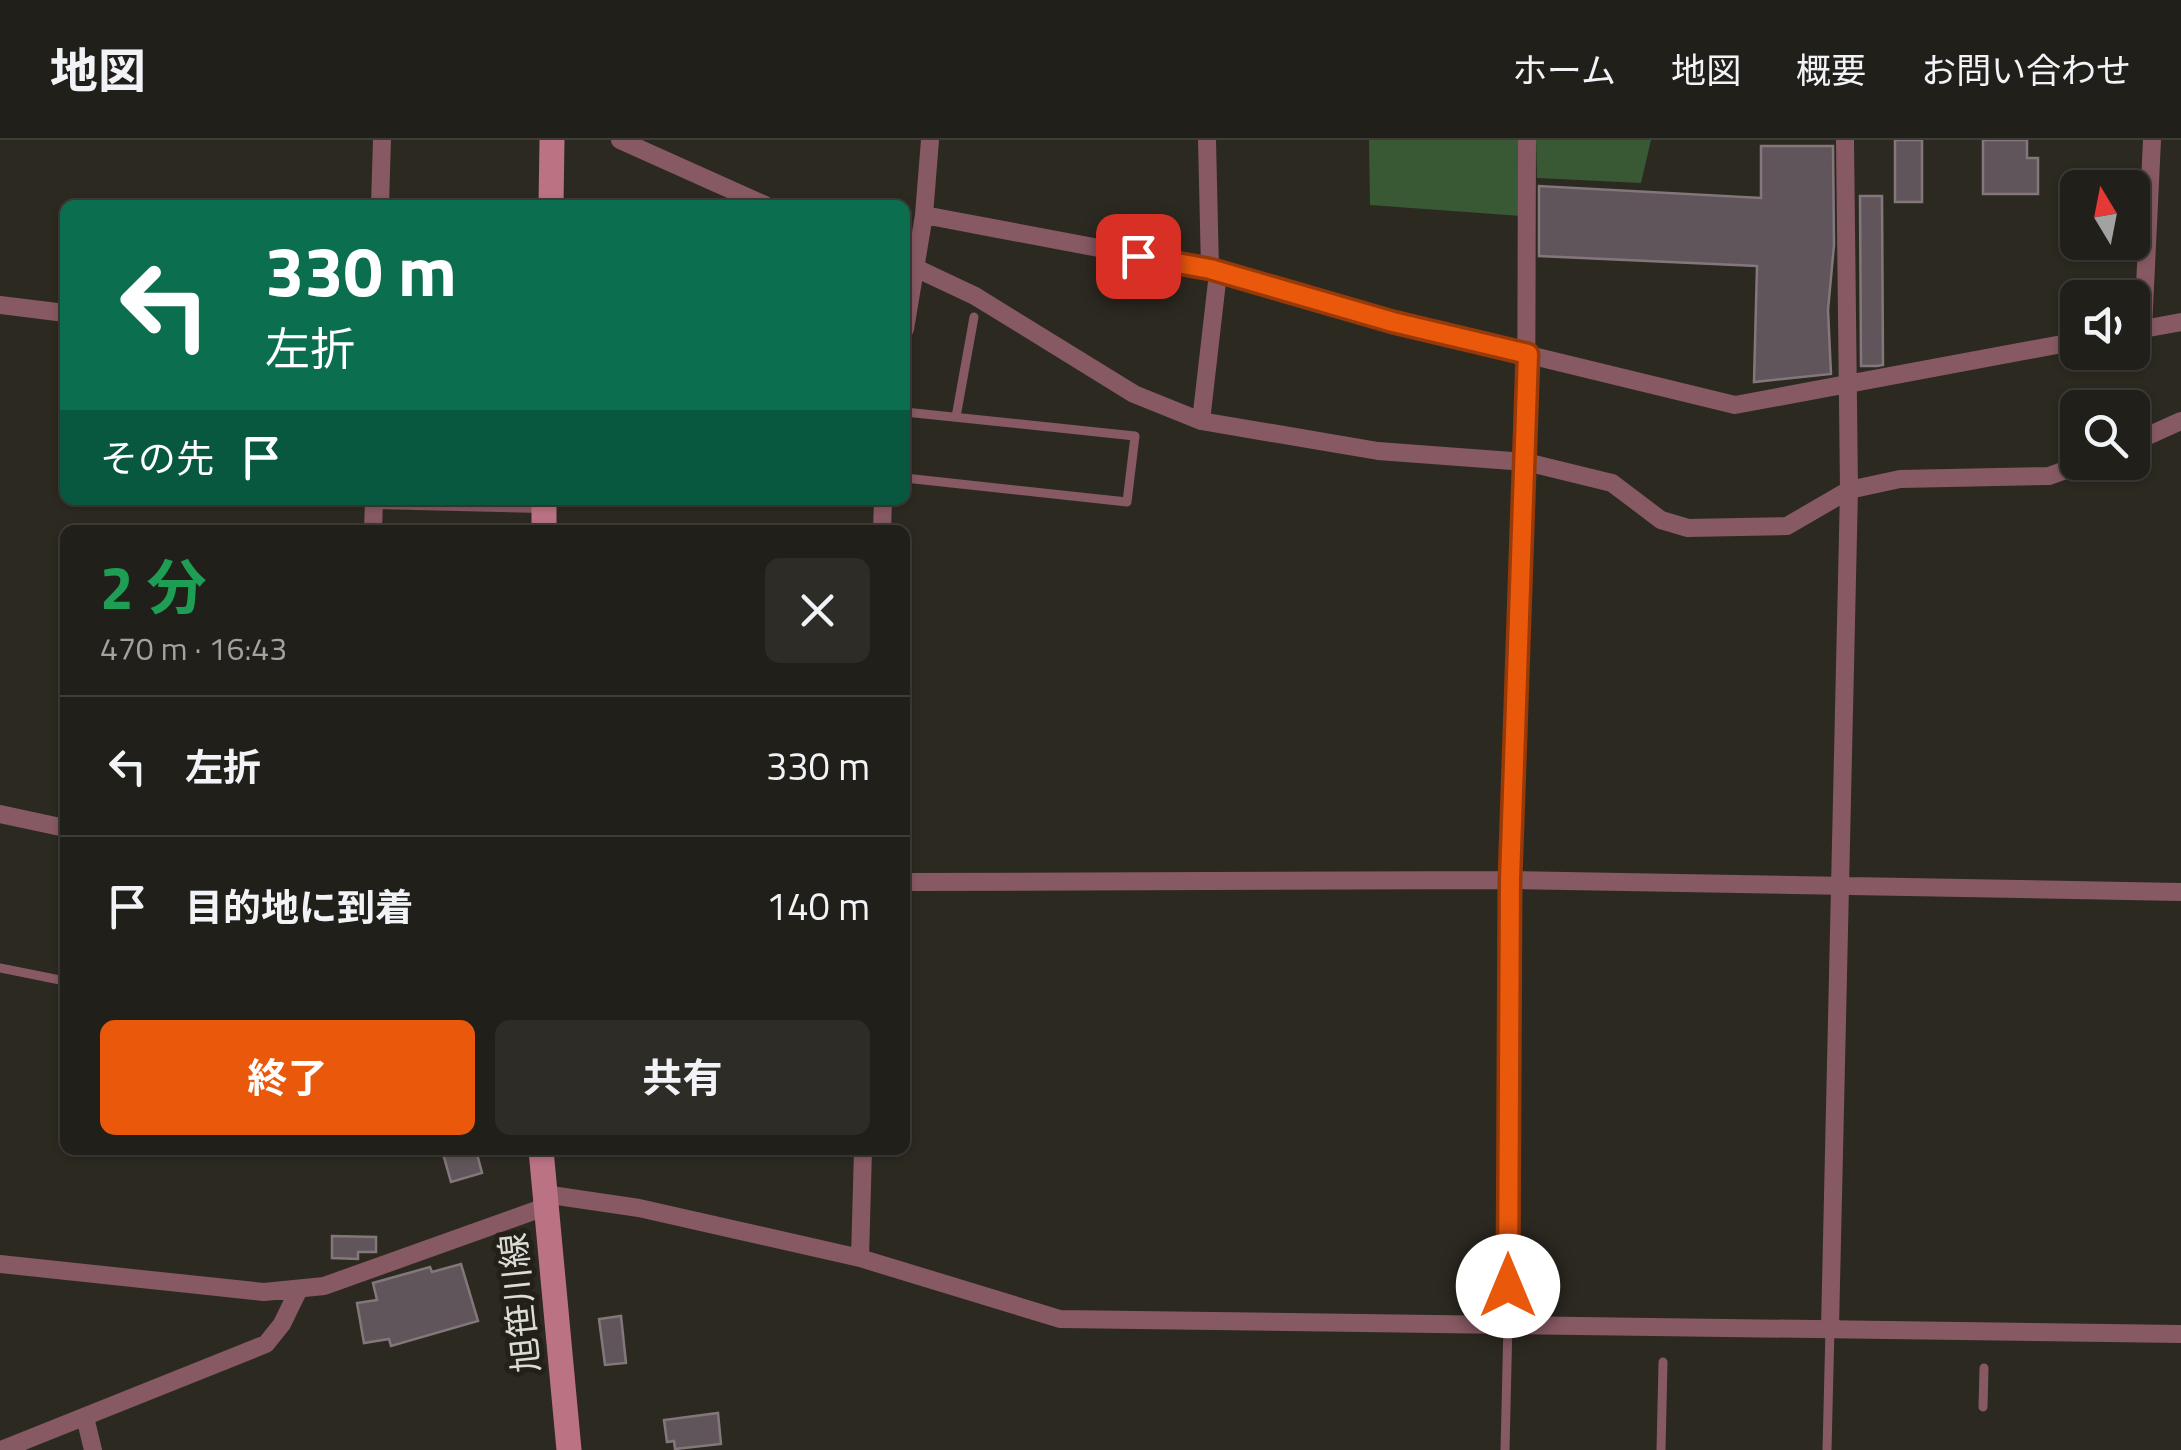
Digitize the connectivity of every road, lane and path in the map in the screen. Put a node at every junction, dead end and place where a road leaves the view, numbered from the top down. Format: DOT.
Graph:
graph roads {
  1 [pos="382,140"];
  2 [pos="552,140"];
  3 [pos="620,140"];
  4 [pos="930,140"];
  5 [pos="1207,140"];
  6 [pos="1527,140"];
  7 [pos="1845,140"];
  8 [pos="2152,140"];
  9 [pos="380,200"];
  10 [pos="550,200"];
  11 [pos="755,200"];
  12 [pos="924,215"];
  13 [pos="910,265"];
  14 [pos="1214,271"];
  15 [pos="2142,280"];
  16 [pos="0,305"];
  17 [pos="60,311"];
  18 [pos="974,317"];
  19 [pos="2181,322"];
  20 [pos="2150,328"];
  21 [pos="2060,345"];
  22 [pos="1528,354"];
  23 [pos="1849,385"];
  24 [pos="910,412"];
  25 [pos="956,417"];
  26 [pos="1201,420"];
  27 [pos="2181,421"];
  28 [pos="2150,435"];
  29 [pos="1526,462"];
  30 [pos="2060,472"];
  31 [pos="910,479"];
  32 [pos="1849,490"];
  33 [pos="451,505"];
  34 [pos="544,511"];
  35 [pos="0,814"];
  36 [pos="60,827"];
  37 [pos="1510,880"];
  38 [pos="910,882"];
  39 [pos="1843,885"];
  40 [pos="2181,892"];
  41 [pos="0,968"];
  42 [pos="60,980"];
  43 [pos="541,1155"];
  44 [pos="863,1155"];
  45 [pos="545,1201"];
  46 [pos="860,1258"];
  47 [pos="0,1264"];
  48 [pos="298,1291"];
  49 [pos="1508,1323"];
  50 [pos="1830,1328"];
  51 [pos="2181,1334"];
  52 [pos="1663,1362"];
  53 [pos="1984,1368"];
  54 [pos="1983,1408"];
  55 [pos="85,1416"];
  56 [pos="1,1450"];
  57 [pos="93,1450"];
  58 [pos="569,1450"];
  59 [pos="1505,1450"];
  60 [pos="1661,1450"];
  61 [pos="1828,1450"];
  1 -- 9 [label="street"];
  2 -- 10 [label="main road"];
  3 -- 11 [label="street"];
  4 -- 12 [label="street"];
  5 -- 14 [label="street"];
  6 -- 22 [label="street"];
  7 -- 23 [label="street"];
  8 -- 15 [label="street"];
  12 -- 13 [label="street"];
  12 -- 14 [label="street"];
  13 -- 26 [label="street"];
  14 -- 22 [label="street"];
  14 -- 26 [label="street"];
  16 -- 17 [label="street"];
  18 -- 25 [label="lane"];
  19 -- 20 [label="street"];
  21 -- 23 [label="street"];
  22 -- 23 [label="street"];
  22 -- 29 [label="street"];
  23 -- 32 [label="street"];
  24 -- 25 [label="lane"];
  25 -- 31 [label="lane"];
  26 -- 29 [label="street"];
  27 -- 28 [label="street"];
  29 -- 32 [label="street"];
  29 -- 37 [label="street"];
  30 -- 32 [label="street"];
  32 -- 39 [label="street"];
  33 -- 34 [label="street"];
  35 -- 36 [label="street"];
  37 -- 38 [label="street"];
  37 -- 39 [label="street"];
  37 -- 49 [label="street"];
  39 -- 40 [label="street"];
  39 -- 50 [label="street"];
  41 -- 42 [label="lane"];
  43 -- 45 [label="main road, 旭笹川線"];
  44 -- 46 [label="street"];
  45 -- 46 [label="street"];
  45 -- 48 [label="street"];
  45 -- 58 [label="main road, 旭笹川線"];
  46 -- 49 [label="street"];
  47 -- 48 [label="street"];
  48 -- 55 [label="street"];
  49 -- 50 [label="street"];
  49 -- 59 [label="lane"];
  50 -- 51 [label="street"];
  50 -- 61 [label="lane"];
  52 -- 60 [label="lane"];
  53 -- 54 [label="lane"];
  55 -- 56 [label="street"];
  55 -- 57 [label="street"];
}
